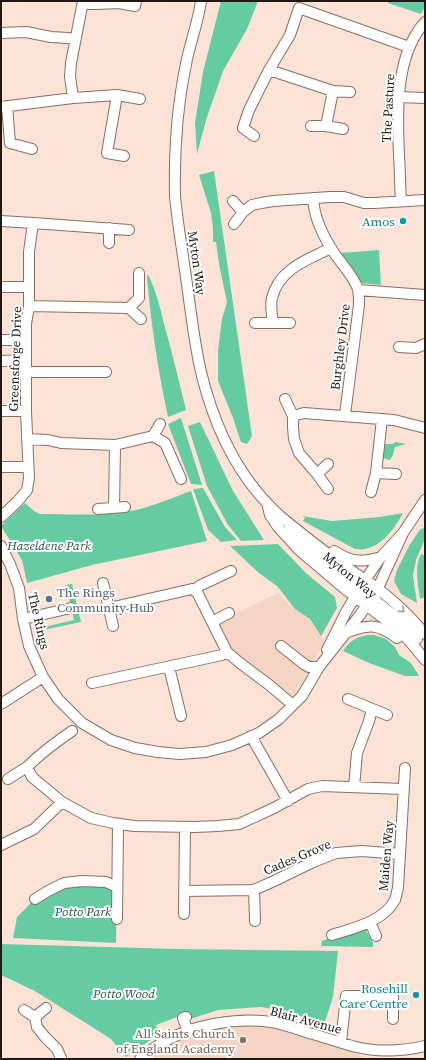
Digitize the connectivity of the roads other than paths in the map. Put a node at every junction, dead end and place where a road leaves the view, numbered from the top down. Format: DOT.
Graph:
graph roads {
  1 [pos="136,1"];
  2 [pos="205,1"];
  3 [pos="83,2"];
  4 [pos="300,5"];
  5 [pos="200,6"];
  6 [pos="425,22"];
  7 [pos="1,34"];
  8 [pos="75,39"];
  9 [pos="409,47"];
  10 [pos="269,70"];
  11 [pos="333,91"];
  12 [pos="350,92"];
  13 [pos="117,95"];
  14 [pos="399,97"];
  15 [pos="73,98"];
  16 [pos="425,98"];
  17 [pos="140,99"];
  18 [pos="4,107"];
  19 [pos="311,126"];
  20 [pos="326,126"];
  21 [pos="343,129"];
  22 [pos="254,136"];
  23 [pos="32,149"];
  24 [pos="124,156"];
  25 [pos="313,198"];
  26 [pos="425,200"];
  27 [pos="401,201"];
  28 [pos="233,202"];
  29 [pos="243,212"];
  30 [pos="1,221"];
  31 [pos="33,223"];
  32 [pos="234,224"];
  33 [pos="109,228"];
  34 [pos="129,230"];
  35 [pos="108,243"];
  36 [pos="331,248"];
  37 [pos="139,273"];
  38 [pos="1,287"];
  39 [pos="29,287"];
  40 [pos="358,290"];
  41 [pos="425,295"];
  42 [pos="29,306"];
  43 [pos="129,308"];
  44 [pos="141,319"];
  45 [pos="255,323"];
  46 [pos="272,323"];
  47 [pos="290,323"];
  48 [pos="1,340"];
  49 [pos="26,340"];
  50 [pos="420,346"];
  51 [pos="399,347"];
  52 [pos="26,360"];
  53 [pos="1,361"];
  54 [pos="26,372"];
  55 [pos="106,372"];
  56 [pos="285,398"];
  57 [pos="1,411"];
  58 [pos="26,411"];
  59 [pos="345,415"];
  60 [pos="293,416"];
  61 [pos="382,419"];
  62 [pos="160,424"];
  63 [pos="425,428"];
  64 [pos="153,436"];
  65 [pos="27,439"];
  66 [pos="115,445"];
  67 [pos="328,464"];
  68 [pos="1,467"];
  69 [pos="28,467"];
  70 [pos="376,473"];
  71 [pos="317,474"];
  72 [pos="396,474"];
  73 [pos="181,479"];
  74 [pos="328,489"];
  75 [pos="371,492"];
  76 [pos="425,500"];
  77 [pos="267,504"];
  78 [pos="125,507"];
  79 [pos="114,508"];
  80 [pos="98,509"];
  81 [pos="421,514"];
  82 [pos="1,517"];
  83 [pos="281,517"];
  84 [pos="403,534"];
  85 [pos="306,536"];
  86 [pos="1,546"];
  87 [pos="381,557"];
  88 [pos="231,571"];
  89 [pos="103,583"];
  90 [pos="194,591"];
  91 [pos="365,592"];
  92 [pos="71,608"];
  93 [pos="109,608"];
  94 [pos="229,613"];
  95 [pos="23,619"];
  96 [pos="212,622"];
  97 [pos="113,626"];
  98 [pos="346,632"];
  99 [pos="425,634"];
  100 [pos="281,646"];
  101 [pos="228,652"];
  102 [pos="425,655"];
  103 [pos="425,661"];
  104 [pos="169,667"];
  105 [pos="319,667"];
  106 [pos="43,677"];
  107 [pos="92,683"];
  108 [pos="348,699"];
  109 [pos="1,704"];
  110 [pos="293,705"];
  111 [pos="372,709"];
  112 [pos="387,714"];
  113 [pos="181,716"];
  114 [pos="72,731"];
  115 [pos="251,736"];
  116 [pos="27,767"];
  117 [pos="405,768"];
  118 [pos="8,779"];
  119 [pos="354,787"];
  120 [pos="404,789"];
  121 [pos="288,801"];
  122 [pos="62,802"];
  123 [pos="118,824"];
  124 [pos="185,827"];
  125 [pos="1,845"];
  126 [pos="400,854"];
  127 [pos="117,888"];
  128 [pos="254,890"];
  129 [pos="184,891"];
  130 [pos="36,899"];
  131 [pos="184,914"];
  132 [pos="117,919"];
  133 [pos="255,921"];
  134 [pos="370,922"];
  135 [pos="332,935"];
  136 [pos="376,936"];
  137 [pos="46,1008"];
  138 [pos="24,1010"];
  139 [pos="35,1017"];
  140 [pos="186,1017"];
  141 [pos="393,1019"];
  142 [pos="188,1032"];
  143 [pos="341,1042"];
  144 [pos="425,1046"];
  145 [pos="377,1054"];
  146 [pos="60,1059"];
  147 [pos="140,1059"];
  1 -- 3 [label="street"];
  2 -- 5 [label="street, Myton Way"];
  3 -- 8 [label="street"];
  4 -- 9 [label="street"];
  4 -- 10 [label="street"];
  5 -- 77 [label="street, Myton Way"];
  6 -- 9 [label="street, The Pasture"];
  7 -- 8 [label="street"];
  8 -- 15 [label="street"];
  9 -- 14 [label="street, The Pasture"];
  10 -- 11 [label="street"];
  10 -- 22 [label="street"];
  11 -- 12 [label="street"];
  11 -- 20 [label="street"];
  13 -- 15 [label="street"];
  13 -- 17 [label="street"];
  13 -- 24 [label="street"];
  14 -- 16 [label="street"];
  14 -- 27 [label="street, The Pasture"];
  15 -- 18 [label="street"];
  18 -- 23 [label="street"];
  19 -- 20 [label="street"];
  20 -- 21 [label="street"];
  25 -- 27 [label="street"];
  25 -- 29 [label="street"];
  25 -- 36 [label="street, Burghley Drive"];
  26 -- 27 [label="street"];
  28 -- 29 [label="street"];
  29 -- 32 [label="street"];
  30 -- 31 [label="street"];
  31 -- 33 [label="street"];
  31 -- 39 [label="street, Greensforge Drive"];
  33 -- 34 [label="street"];
  33 -- 35 [label="street"];
  36 -- 40 [label="street, Burghley Drive"];
  36 -- 46 [label="street"];
  37 -- 43 [label="street"];
  38 -- 39 [label="street"];
  39 -- 42 [label="street, Greensforge Drive"];
  40 -- 41 [label="street"];
  40 -- 59 [label="street, Burghley Drive"];
  42 -- 43 [label="street"];
  42 -- 49 [label="street, Greensforge Drive"];
  43 -- 44 [label="street"];
  45 -- 46 [label="street"];
  46 -- 47 [label="street"];
  48 -- 49 [label="street"];
  49 -- 52 [label="street, Greensforge Drive"];
  50 -- 51 [label="street"];
  52 -- 53 [label="street"];
  52 -- 54 [label="street, Greensforge Drive"];
  54 -- 55 [label="street"];
  54 -- 58 [label="street, Greensforge Drive"];
  56 -- 60 [label="street"];
  57 -- 58 [label="street"];
  58 -- 65 [label="street, Greensforge Drive"];
  59 -- 60 [label="street"];
  59 -- 61 [label="street"];
  60 -- 71 [label="street"];
  61 -- 63 [label="street"];
  61 -- 70 [label="street"];
  62 -- 64 [label="street"];
  64 -- 66 [label="street"];
  64 -- 73 [label="street"];
  65 -- 66 [label="street"];
  65 -- 69 [label="street, Greensforge Drive"];
  66 -- 79 [label="street"];
  67 -- 71 [label="street"];
  68 -- 69 [label="street"];
  69 -- 82 [label="street, Greensforge Drive"];
  70 -- 72 [label="street"];
  70 -- 75 [label="street"];
  71 -- 74 [label="street"];
  76 -- 81 [label="street"];
  77 -- 83 [label="street, Myton Way"];
  77 -- 91 [label="street, Myton Way"];
  78 -- 79 [label="street"];
  79 -- 80 [label="street"];
  81 -- 84 [label="street"];
  83 -- 85 [label="street, Myton Way"];
  83 -- 91 [label="street"];
  84 -- 87 [label="street"];
  84 -- 91 [label="street"];
  85 -- 87 [label="street"];
  85 -- 91 [label="street, Myton Way"];
  86 -- 95 [label="street, The Rings"];
  87 -- 91 [label="street"];
  88 -- 90 [label="street"];
  89 -- 93 [label="street"];
  90 -- 93 [label="street"];
  90 -- 96 [label="street"];
  91 -- 98 [label="street, The Rings"];
  91 -- 99 [label="street, Myton Way, one-way"];
  91 -- 102 [label="street"];
  91 -- 103 [label="street, Myton Way"];
  91 -- 105 [label="street, The Rings"];
  92 -- 95 [label="street"];
  93 -- 97 [label="street"];
  94 -- 96 [label="street"];
  95 -- 106 [label="street, The Rings"];
  96 -- 101 [label="street"];
  98 -- 103 [label="street"];
  98 -- 105 [label="street, The Rings"];
  100 -- 105 [label="street"];
  101 -- 104 [label="street"];
  101 -- 110 [label="street"];
  104 -- 107 [label="street"];
  104 -- 113 [label="street"];
  105 -- 110 [label="street, The Rings"];
  106 -- 109 [label="street"];
  106 -- 115 [label="street, The Rings"];
  108 -- 111 [label="street"];
  110 -- 115 [label="street, The Rings"];
  111 -- 112 [label="street"];
  111 -- 119 [label="street"];
  114 -- 116 [label="street"];
  115 -- 121 [label="street"];
  116 -- 118 [label="street"];
  116 -- 122 [label="street"];
  117 -- 120 [label="street, Maiden Way"];
  119 -- 120 [label="street"];
  119 -- 121 [label="street"];
  120 -- 126 [label="street, Maiden Way"];
  121 -- 124 [label="street"];
  122 -- 123 [label="street"];
  122 -- 125 [label="street"];
  123 -- 124 [label="street"];
  123 -- 127 [label="street"];
  124 -- 129 [label="street"];
  126 -- 128 [label="street, Cades Grove"];
  126 -- 134 [label="street, Maiden Way"];
  127 -- 130 [label="street"];
  127 -- 132 [label="street"];
  128 -- 129 [label="street, Cades Grove"];
  128 -- 133 [label="street, Cades Grove"];
  129 -- 131 [label="street"];
  134 -- 135 [label="street, Maiden Way"];
  134 -- 136 [label="street"];
  137 -- 139 [label="street"];
  138 -- 139 [label="street"];
  139 -- 146 [label="street"];
  140 -- 142 [label="street"];
  141 -- 143 [label="street"];
  142 -- 143 [label="street, Blair Avenue"];
  142 -- 147 [label="street, Blair Avenue"];
  143 -- 145 [label="street, Blair Avenue"];
  144 -- 145 [label="street, Blair Avenue"];
}
